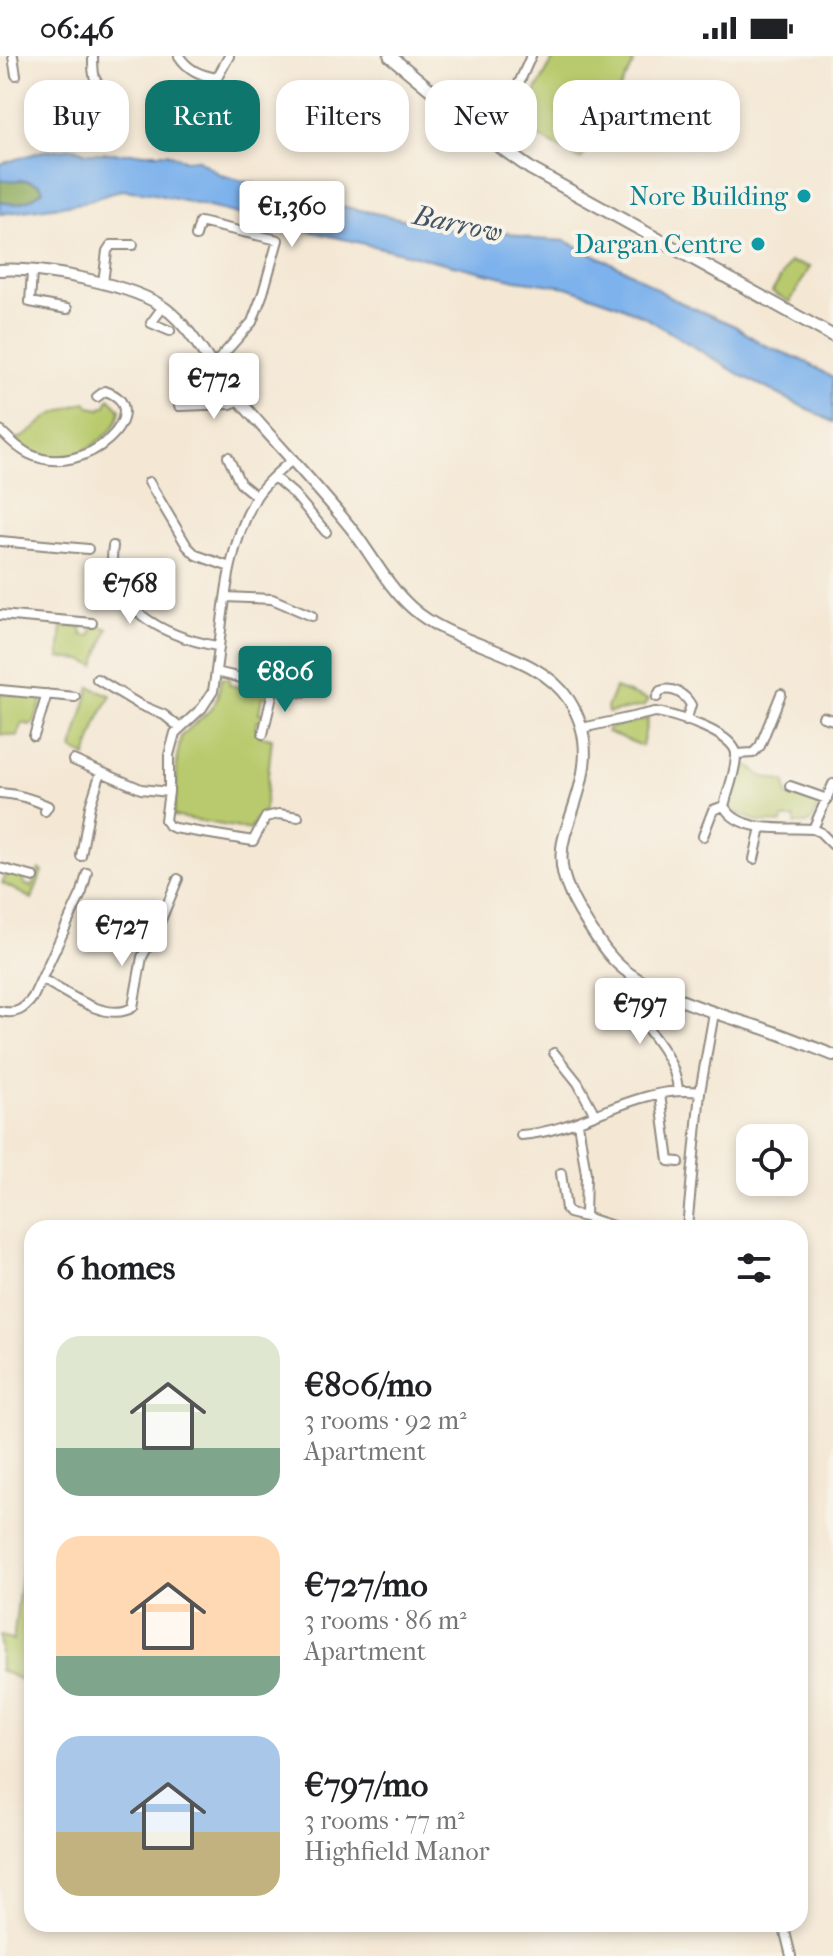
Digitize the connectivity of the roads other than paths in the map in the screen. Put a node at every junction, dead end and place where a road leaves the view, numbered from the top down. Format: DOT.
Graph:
graph roads {
  1 [pos="13,56"];
  2 [pos="93,56"];
  3 [pos="179,56"];
  4 [pos="229,56"];
  5 [pos="390,56"];
  6 [pos="531,56"];
  7 [pos="16,75"];
  8 [pos="217,78"];
  9 [pos="95,80"];
  10 [pos="520,80"];
  11 [pos="425,85"];
  12 [pos="507,152"];
  13 [pos="196,236"];
  14 [pos="133,245"];
  15 [pos="0,270"];
  16 [pos="32,272"];
  17 [pos="103,283"];
  18 [pos="163,307"];
  19 [pos="67,309"];
  20 [pos="170,331"];
  21 [pos="833,336"];
  22 [pos="209,362"];
  23 [pos="97,397"];
  24 [pos="239,400"];
  25 [pos="179,406"];
  26 [pos="1,432"];
  27 [pos="228,457"];
  28 [pos="293,459"];
  29 [pos="274,477"];
  30 [pos="149,482"];
  31 [pos="256,496"];
  32 [pos="326,532"];
  33 [pos="0,541"];
  34 [pos="113,546"];
  35 [pos="88,549"];
  36 [pos="230,567"];
  37 [pos="226,597"];
  38 [pos="0,615"];
  39 [pos="312,616"];
  40 [pos="92,623"];
  41 [pos="217,646"];
  42 [pos="216,672"];
  43 [pos="97,679"];
  44 [pos="274,687"];
  45 [pos="0,690"];
  46 [pos="304,693"];
  47 [pos="47,694"];
  48 [pos="781,694"];
  49 [pos="75,697"];
  50 [pos="657,697"];
  51 [pos="686,721"];
  52 [pos="179,727"];
  53 [pos="582,728"];
  54 [pos="263,734"];
  55 [pos="34,736"];
  56 [pos="737,754"];
  57 [pos="73,760"];
  58 [pos="101,772"];
  59 [pos="833,784"];
  60 [pos="790,786"];
  61 [pos="169,792"];
  62 [pos="0,793"];
  63 [pos="827,799"];
  64 [pos="724,806"];
  65 [pos="45,811"];
  66 [pos="298,817"];
  67 [pos="761,827"];
  68 [pos="813,829"];
  69 [pos="703,836"];
  70 [pos="833,845"];
  71 [pos="81,856"];
  72 [pos="754,859"];
  73 [pos="0,868"];
  74 [pos="87,873"];
  75 [pos="34,877"];
  76 [pos="178,879"];
  77 [pos="42,979"];
  78 [pos="626,996"];
  79 [pos="0,1011"];
  80 [pos="714,1013"];
  81 [pos="554,1053"];
  82 [pos="833,1055"];
  83 [pos="678,1089"];
  84 [pos="700,1092"];
  85 [pos="660,1094"];
  86 [pos="594,1113"];
  87 [pos="578,1123"];
  88 [pos="521,1135"];
  89 [pos="679,1162"];
  90 [pos="561,1173"];
  91 [pos="585,1217"];
  92 [pos="594,1220"];
  93 [pos="688,1220"];
  94 [pos="785,1932"];
  95 [pos="791,1956"];
  1 -- 7 [label="street"];
  2 -- 9 [label="street"];
  3 -- 8 [label="street"];
  4 -- 8 [label="street"];
  5 -- 11 [label="main road"];
  6 -- 10 [label="street"];
  12 -- 21 [label="main road"];
  13 -- 22 [label="street"];
  14 -- 17 [label="street"];
  15 -- 16 [label="street"];
  16 -- 17 [label="street"];
  16 -- 19 [label="street"];
  17 -- 18 [label="street"];
  18 -- 20 [label="street"];
  18 -- 22 [label="street"];
  22 -- 24 [label="street"];
  23 -- 26 [label="street"];
  24 -- 25 [label="street"];
  24 -- 28 [label="street"];
  27 -- 31 [label="street"];
  28 -- 29 [label="street"];
  28 -- 53 [label="street"];
  29 -- 31 [label="street"];
  29 -- 32 [label="street"];
  30 -- 36 [label="street"];
  31 -- 36 [label="street"];
  33 -- 35 [label="street"];
  34 -- 41 [label="street"];
  36 -- 37 [label="street"];
  37 -- 39 [label="street"];
  37 -- 41 [label="street"];
  38 -- 40 [label="street"];
  41 -- 42 [label="street"];
  42 -- 44 [label="street"];
  42 -- 52 [label="street"];
  43 -- 52 [label="street"];
  44 -- 46 [label="street"];
  44 -- 54 [label="street"];
  45 -- 47 [label="street"];
  47 -- 49 [label="street"];
  47 -- 55 [label="street"];
  48 -- 56 [label="street"];
  50 -- 51 [label="street"];
  51 -- 53 [label="street"];
  51 -- 56 [label="street"];
  52 -- 61 [label="street"];
  53 -- 80 [label="street"];
  56 -- 64 [label="street"];
  57 -- 58 [label="street"];
  58 -- 61 [label="street"];
  58 -- 71 [label="street"];
  59 -- 63 [label="street"];
  60 -- 63 [label="street"];
  61 -- 66 [label="street"];
  62 -- 65 [label="street"];
  63 -- 68 [label="street"];
  64 -- 67 [label="street"];
  64 -- 69 [label="street"];
  67 -- 68 [label="street"];
  67 -- 72 [label="street"];
  68 -- 70 [label="street"];
  73 -- 75 [label="street"];
  74 -- 77 [label="street"];
  76 -- 77 [label="street"];
  77 -- 79 [label="street"];
  78 -- 83 [label="street"];
  80 -- 82 [label="street"];
  80 -- 84 [label="street"];
  81 -- 86 [label="street"];
  83 -- 84 [label="street"];
  83 -- 85 [label="street"];
  84 -- 93 [label="street"];
  85 -- 86 [label="street"];
  85 -- 89 [label="street"];
  86 -- 87 [label="street"];
  87 -- 88 [label="street"];
  87 -- 91 [label="street"];
  90 -- 91 [label="street"];
  91 -- 92 [label="street"];
  94 -- 95 [label="street"];
}
